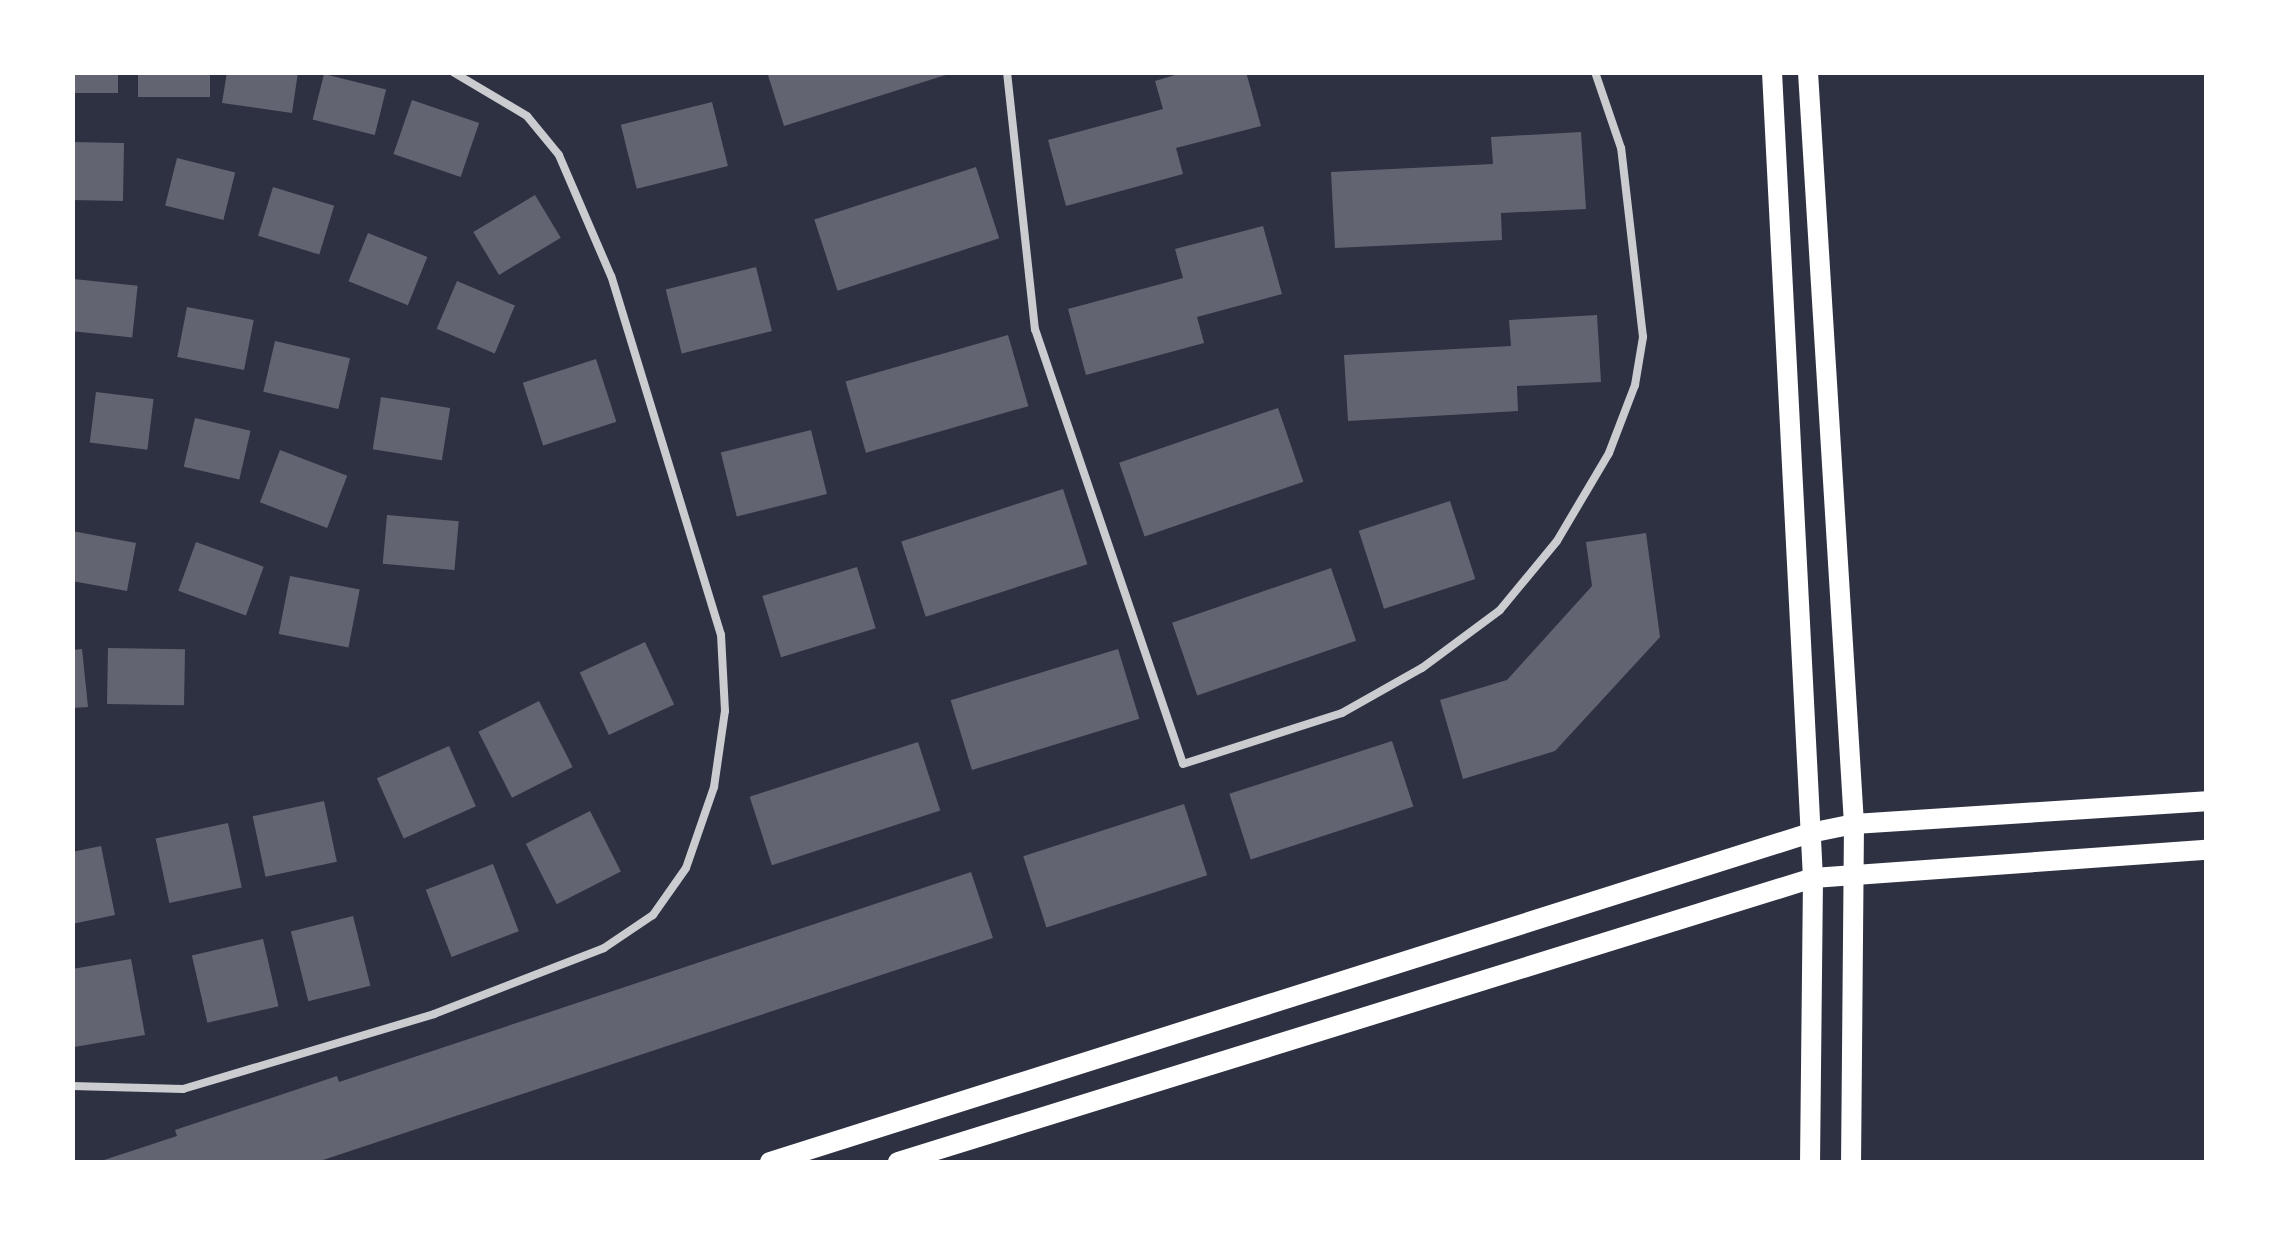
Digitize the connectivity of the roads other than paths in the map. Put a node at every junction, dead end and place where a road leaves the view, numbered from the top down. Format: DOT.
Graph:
graph roads {
  1 [pos="452,72"];
  2 [pos="1006,72"];
  3 [pos="1595,72"];
  4 [pos="1772,72"];
  5 [pos="1808,72"];
  6 [pos="468,76"];
  7 [pos="2206,801"];
  8 [pos="1854,824"];
  9 [pos="1810,833"];
  10 [pos="2206,850"];
  11 [pos="1854,874"];
  12 [pos="1813,878"];
  13 [pos="72,1086"];
  14 [pos="770,1162"];
  15 [pos="898,1162"];
  16 [pos="1810,1162"];
  17 [pos="1851,1162"];
  1 -- 6 [label="lane"];
  2 -- 3 [label="lane"];
  4 -- 9 [label="main road"];
  5 -- 8 [label="main road"];
  6 -- 13 [label="lane"];
  7 -- 8 [label="main road"];
  8 -- 9 [label="main road"];
  8 -- 11 [label="main road"];
  9 -- 12 [label="main road"];
  9 -- 14 [label="main road"];
  10 -- 11 [label="main road"];
  11 -- 12 [label="main road"];
  11 -- 17 [label="main road"];
  12 -- 15 [label="main road"];
  12 -- 16 [label="main road"];
}
